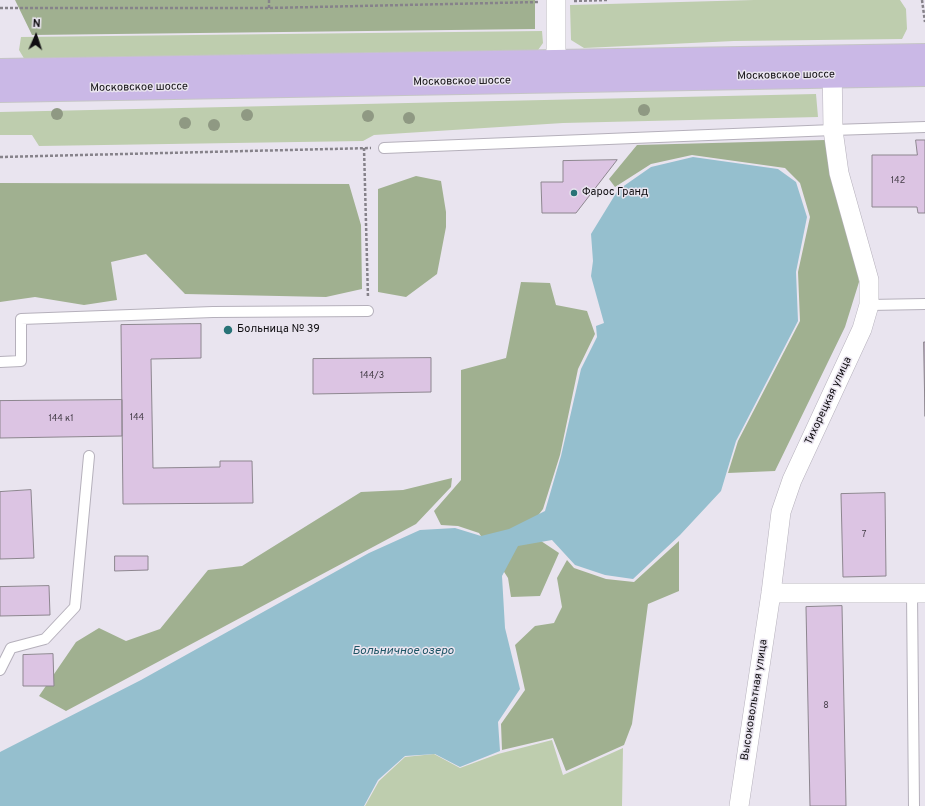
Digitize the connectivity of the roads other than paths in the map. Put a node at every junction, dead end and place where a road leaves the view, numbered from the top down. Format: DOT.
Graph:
graph roads {
  1 [pos="556,1"];
  2 [pos="925,55"];
  3 [pos="556,62"];
  4 [pos="833,66"];
  5 [pos="0,70"];
  6 [pos="925,75"];
  7 [pos="0,91"];
  8 [pos="925,127"];
  9 [pos="833,130"];
  10 [pos="384,148"];
  11 [pos="925,304"];
  12 [pos="869,305"];
  13 [pos="368,311"];
  14 [pos="0,362"];
  15 [pos="89,456"];
  16 [pos="771,593"];
  17 [pos="918,593"];
  18 [pos="0,670"];
  19 [pos="739,806"];
  20 [pos="914,806"];
  1 -- 3 [label="street"];
  2 -- 4 [label="main road, Московское шоссе"];
  3 -- 4 [label="main road, Московское шоссе"];
  3 -- 5 [label="main road, Московское шоссе"];
  4 -- 6 [label="main road, Московское шоссе"];
  4 -- 7 [label="main road, Московское шоссе"];
  4 -- 9 [label="street, Тихорецкая улица"];
  8 -- 9 [label="lane"];
  9 -- 10 [label="lane"];
  9 -- 12 [label="street, Тихорецкая улица"];
  11 -- 12 [label="lane"];
  12 -- 16 [label="street, Тихорецкая улица"];
  13 -- 14 [label="lane"];
  15 -- 18 [label="lane"];
  16 -- 17 [label="street"];
  16 -- 19 [label="street, Высоковольтная улица"];
  17 -- 20 [label="lane"];
}
